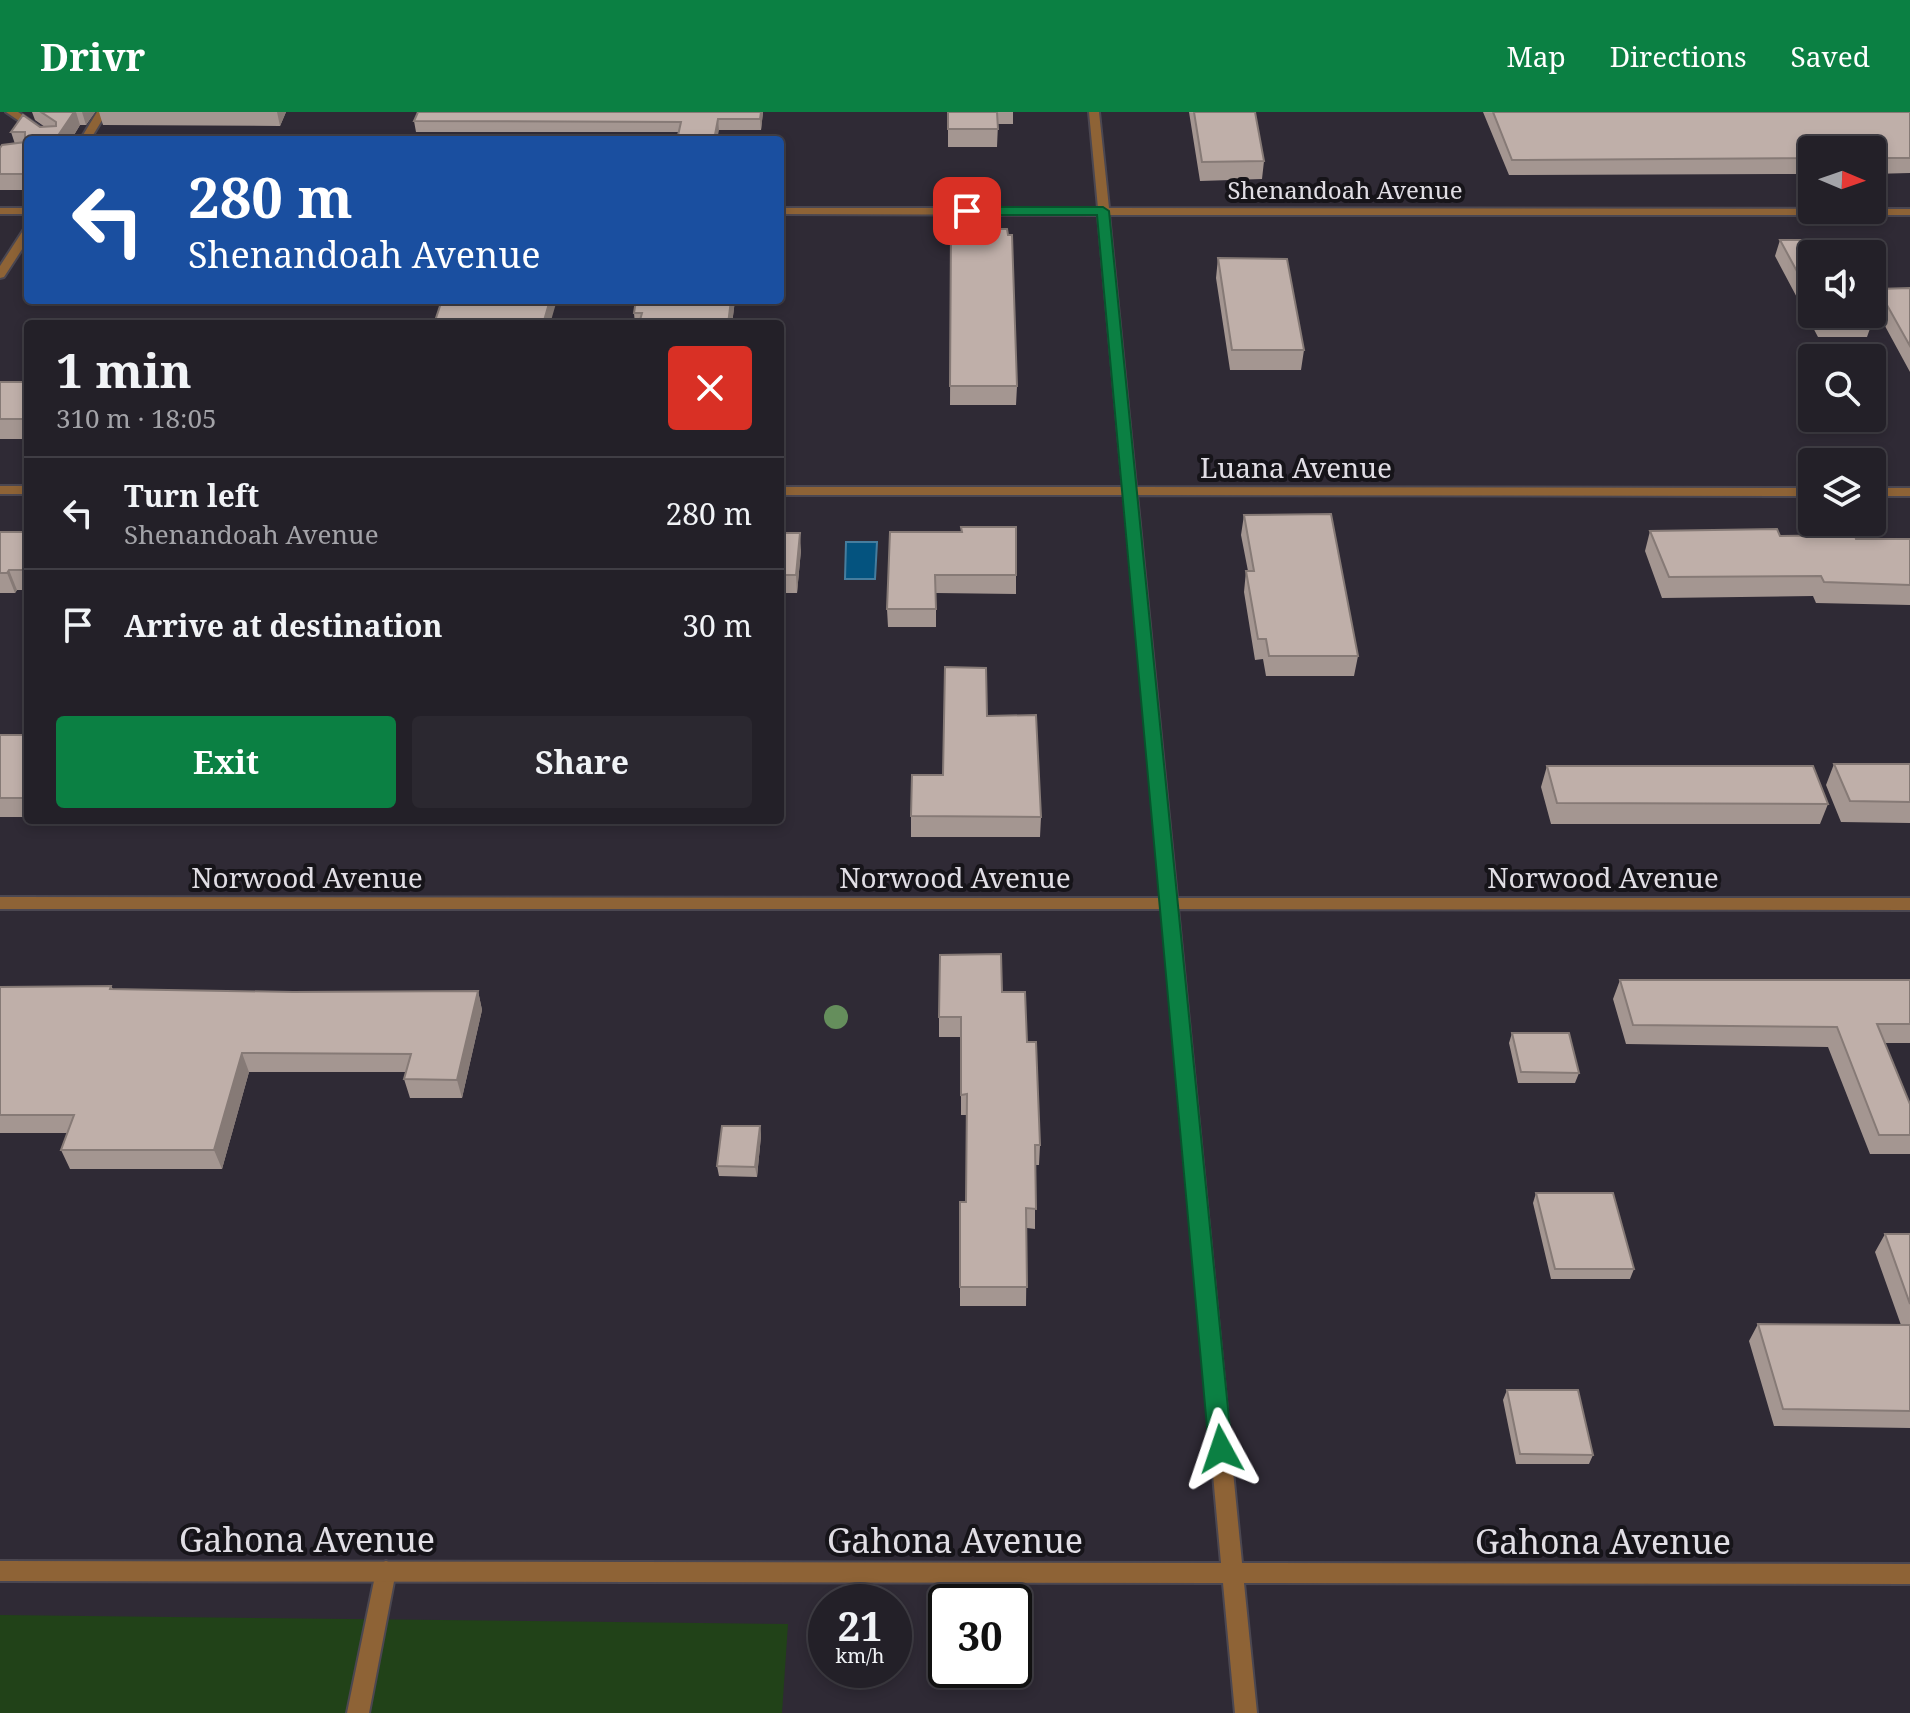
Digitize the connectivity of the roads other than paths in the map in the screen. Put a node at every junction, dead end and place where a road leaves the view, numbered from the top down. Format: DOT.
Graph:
graph roads {
  1 [pos="11,112"];
  2 [pos="102,112"];
  3 [pos="1094,112"];
  4 [pos="48,136"];
  5 [pos="87,136"];
  6 [pos="0,211"];
  7 [pos="24,211"];
  8 [pos="784,211"];
  9 [pos="1103,211"];
  10 [pos="1910,212"];
  11 [pos="24,237"];
  12 [pos="0,275"];
  13 [pos="0,490"];
  14 [pos="24,490"];
  15 [pos="784,491"];
  16 [pos="1130,491"];
  17 [pos="1798,492"];
  18 [pos="1886,492"];
  19 [pos="1910,492"];
  20 [pos="0,903"];
  21 [pos="1168,903"];
  22 [pos="1910,904"];
  23 [pos="0,1571"];
  24 [pos="386,1571"];
  25 [pos="1232,1573"];
  26 [pos="1910,1574"];
  27 [pos="358,1713"];
  28 [pos="1246,1713"];
  1 -- 4 [label="street"];
  2 -- 5 [label="street"];
  3 -- 9 [label="street"];
  6 -- 7 [label="street"];
  8 -- 9 [label="street, Shenandoah Avenue"];
  9 -- 10 [label="street, Shenandoah Avenue"];
  9 -- 16 [label="street"];
  11 -- 12 [label="street"];
  13 -- 14 [label="street"];
  15 -- 16 [label="street, Luana Avenue"];
  16 -- 17 [label="street, Luana Avenue"];
  16 -- 21 [label="street"];
  18 -- 19 [label="street"];
  20 -- 21 [label="street, Norwood Avenue"];
  21 -- 22 [label="street, Norwood Avenue"];
  21 -- 25 [label="street"];
  23 -- 24 [label="street, Gahona Avenue"];
  24 -- 25 [label="street, Gahona Avenue"];
  24 -- 27 [label="street"];
  25 -- 26 [label="street, Gahona Avenue"];
  25 -- 28 [label="street"];
}
